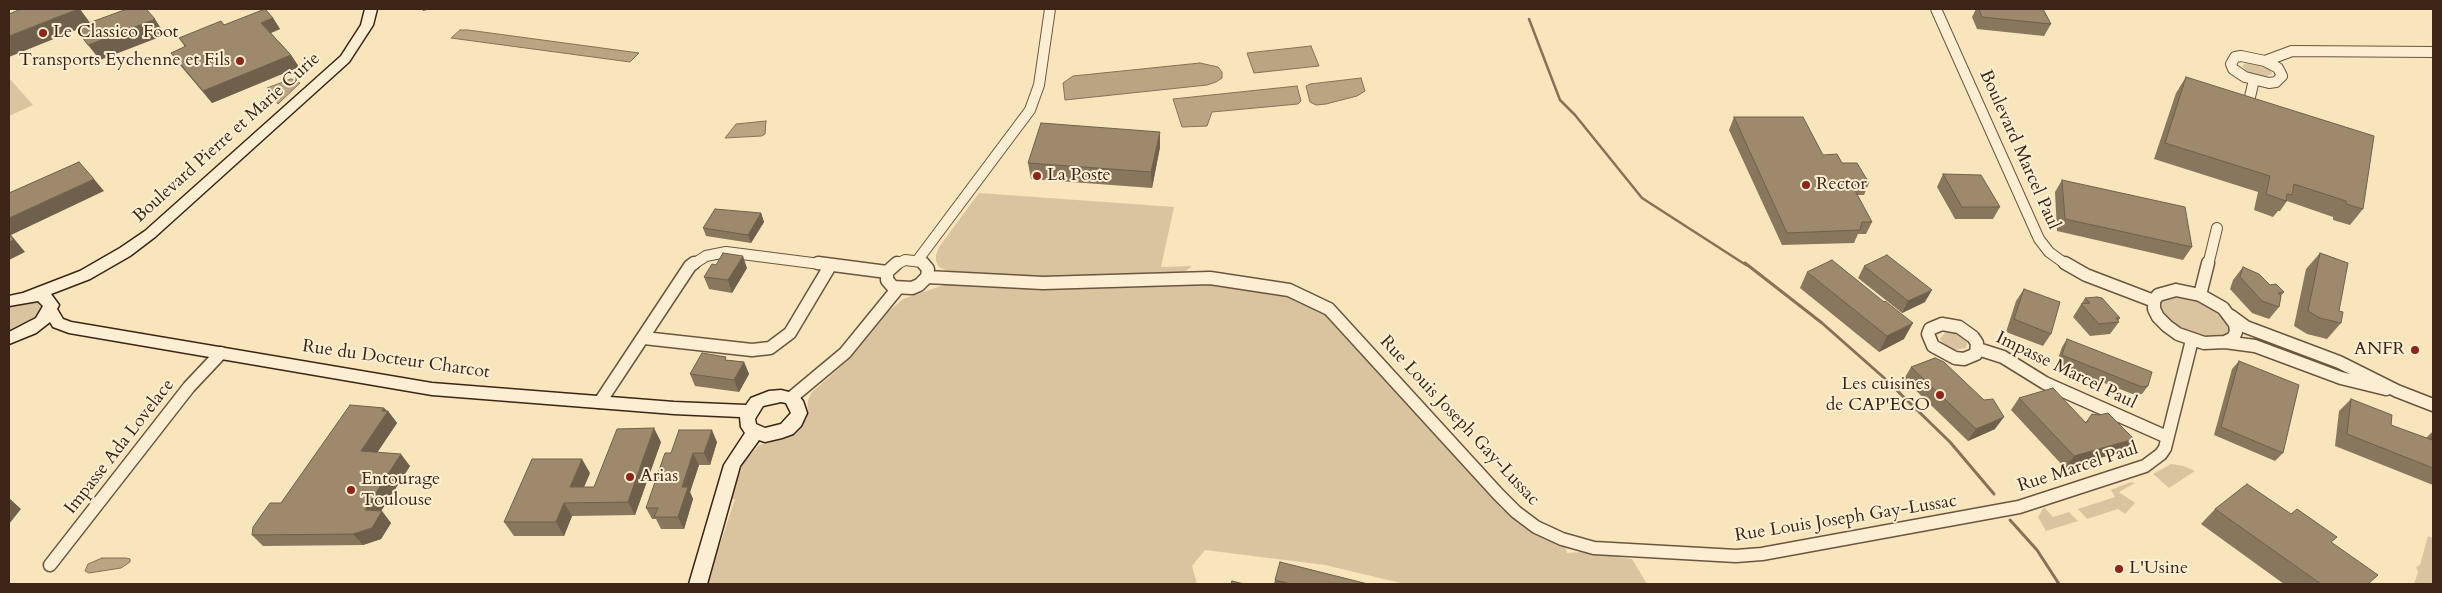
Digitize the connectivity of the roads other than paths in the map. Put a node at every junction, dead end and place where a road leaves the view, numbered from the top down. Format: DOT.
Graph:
graph roads {
  1 [pos="371,9"];
  2 [pos="1050,9"];
  3 [pos="1936,9"];
  4 [pos="2433,52"];
  5 [pos="2266,61"];
  6 [pos="2254,80"];
  7 [pos="2249,101"];
  8 [pos="2217,228"];
  9 [pos="917,261"];
  10 [pos="830,266"];
  11 [pos="887,272"];
  12 [pos="85,275"];
  13 [pos="927,277"];
  14 [pos="898,288"];
  15 [pos="2200,295"];
  16 [pos="29,296"];
  17 [pos="9,301"];
  18 [pos="2154,301"];
  19 [pos="51,307"];
  20 [pos="2231,316"];
  21 [pos="69,327"];
  22 [pos="12,338"];
  23 [pos="644,338"];
  24 [pos="2192,340"];
  25 [pos="2226,342"];
  26 [pos="1978,349"];
  27 [pos="221,353"];
  28 [pos="2358,377"];
  29 [pos="791,398"];
  30 [pos="600,402"];
  31 [pos="2433,405"];
  32 [pos="750,411"];
  33 [pos="755,432"];
  34 [pos="2167,438"];
  35 [pos="2004,510"];
  36 [pos="50,565"];
  37 [pos="698,584"];
  1 -- 12 [label="street, Boulevard Pierre et Marie Curie"];
  2 -- 9 [label="street"];
  3 -- 18 [label="street, Boulevard Marcel Paul"];
  4 -- 5 [label="street"];
  5 -- 6 [label="street"];
  5 -- 6 [label="street"];
  6 -- 7 [label="street"];
  8 -- 15 [label="street"];
  9 -- 11 [label="street"];
  9 -- 13 [label="street"];
  10 -- 11 [label="street"];
  10 -- 23 [label="street"];
  10 -- 23 [label="street"];
  11 -- 14 [label="street"];
  12 -- 16 [label="street, Boulevard Pierre et Marie Curie"];
  12 -- 19 [label="street, Boulevard Pierre et Marie Curie"];
  13 -- 14 [label="street"];
  13 -- 35 [label="street, Rue Louis Joseph Gay-Lussac"];
  14 -- 29 [label="street"];
  15 -- 18 [label="street"];
  15 -- 20 [label="street"];
  16 -- 17 [label="street, Boulevard Pierre et Marie Curie"];
  16 -- 19 [label="street"];
  18 -- 24 [label="street"];
  19 -- 21 [label="street"];
  19 -- 22 [label="street, Boulevard Pierre et Marie Curie"];
  20 -- 25 [label="street"];
  20 -- 28 [label="street"];
  21 -- 22 [label="street, Rue du Docteur Charcot"];
  21 -- 27 [label="street, Rue du Docteur Charcot"];
  23 -- 30 [label="street"];
  24 -- 25 [label="street"];
  24 -- 34 [label="street, Rue Marcel Paul"];
  25 -- 28 [label="street"];
  26 -- 34 [label="street, Impasse Marcel Paul"];
  27 -- 30 [label="street, Rue du Docteur Charcot"];
  27 -- 36 [label="street, Impasse Ada Lovelace"];
  28 -- 31 [label="street"];
  29 -- 32 [label="street"];
  29 -- 33 [label="street"];
  30 -- 32 [label="street, Rue du Docteur Charcot"];
  32 -- 33 [label="street"];
  33 -- 37 [label="street"];
  34 -- 35 [label="street, Rue Marcel Paul"];
}
